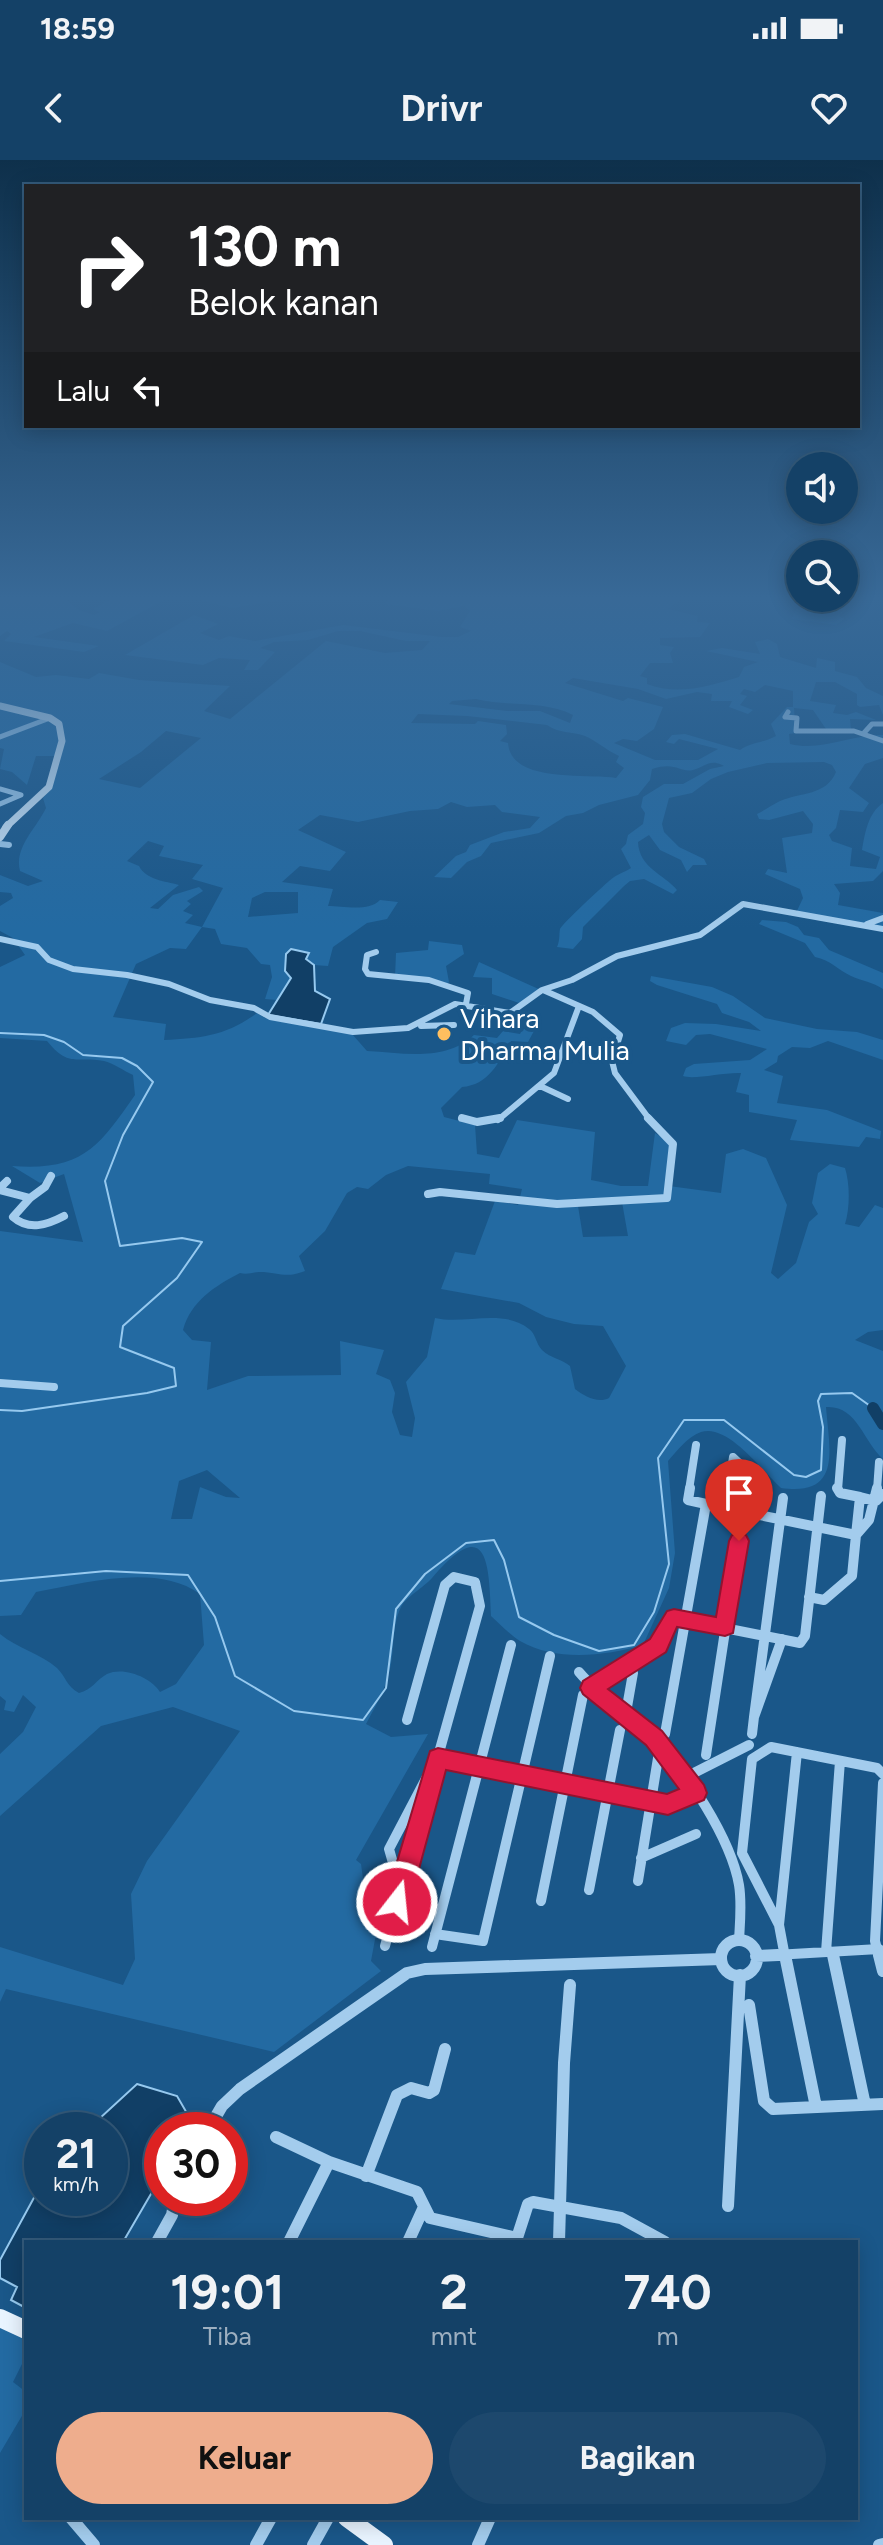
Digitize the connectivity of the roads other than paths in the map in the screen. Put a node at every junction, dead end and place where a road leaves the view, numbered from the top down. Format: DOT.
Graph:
graph roads {
  1 [pos="0,706"];
  2 [pos="788,712"];
  3 [pos="50,718"];
  4 [pos="883,724"];
  5 [pos="863,734"];
  6 [pos="0,737"];
  7 [pos="883,741"];
  8 [pos="0,789"];
  9 [pos="13,799"];
  10 [pos="32,803"];
  11 [pos="0,804"];
  12 [pos="0,837"];
  13 [pos="0,844"];
  14 [pos="9,845"];
  15 [pos="883,918"];
  16 [pos="867,924"];
  17 [pos="883,929"];
  18 [pos="0,939"];
  19 [pos="376,952"];
  20 [pos="542,990"];
  21 [pos="466,1004"];
  22 [pos="579,1006"];
  23 [pos="417,1025"];
  24 [pos="454,1025"];
  25 [pos="540,1086"];
  26 [pos="568,1099"];
  27 [pos="462,1118"];
  28 [pos="51,1176"];
  29 [pos="2,1186"];
  30 [pos="428,1194"];
  31 [pos="30,1198"];
  32 [pos="64,1216"];
  33 [pos="0,1383"];
  34 [pos="54,1387"];
  35 [pos="842,1440"];
  36 [pos="696,1445"];
  37 [pos="880,1466"];
  38 [pos="821,1496"];
  39 [pos="860,1497"];
  40 [pos="783,1498"];
  41 [pos="879,1498"];
  42 [pos="706,1504"];
  43 [pos="725,1508"];
  44 [pos="743,1512"];
  45 [pos="780,1519"];
  46 [pos="818,1527"];
  47 [pos="856,1535"];
  48 [pos="809,1597"];
  49 [pos="685,1618"];
  50 [pos="725,1627"];
  51 [pos="765,1635"];
  52 [pos="782,1639"];
  53 [pos="511,1645"];
  54 [pos="550,1656"];
  55 [pos="627,1666"];
  56 [pos="579,1672"];
  57 [pos="587,1691"];
  58 [pos="627,1707"];
  59 [pos="754,1717"];
  60 [pos="407,1720"];
  61 [pos="620,1730"];
  62 [pos="665,1734"];
  63 [pos="797,1752"];
  64 [pos="706,1755"];
  65 [pos="438,1758"];
  66 [pos="658,1758"];
  67 [pos="840,1761"];
  68 [pos="479,1767"];
  69 [pos="883,1774"];
  70 [pos="522,1776"];
  71 [pos="686,1777"];
  72 [pos="883,1783"];
  73 [pos="565,1784"];
  74 [pos="608,1793"];
  75 [pos="696,1793"];
  76 [pos="883,1801"];
  77 [pos="651,1802"];
  78 [pos="696,1834"];
  79 [pos="641,1858"];
  80 [pos="403,1880"];
  81 [pos="638,1881"];
  82 [pos="589,1890"];
  83 [pos="541,1901"];
  84 [pos="779,1925"];
  85 [pos="435,1934"];
  86 [pos="739,1940"];
  87 [pos="385,1946"];
  88 [pos="432,1947"];
  89 [pos="880,1949"];
  90 [pos="829,1952"];
  91 [pos="785,1955"];
  92 [pos="756,1956"];
  93 [pos="721,1959"];
  94 [pos="883,1971"];
  95 [pos="740,1975"];
  96 [pos="570,1985"];
  97 [pos="749,2005"];
  98 [pos="445,2049"];
  99 [pos="883,2104"];
  100 [pos="865,2105"];
  101 [pos="816,2107"];
  102 [pos="218,2112"];
  103 [pos="276,2137"];
  104 [pos="329,2162"];
  105 [pos="366,2176"];
  106 [pos="558,2206"];
  107 [pos="728,2206"];
  108 [pos="424,2207"];
  109 [pos="171,2216"];
  110 [pos="158,2240"];
  111 [pos="290,2240"];
  112 [pos="409,2240"];
  113 [pos="517,2240"];
  114 [pos="559,2240"];
  115 [pos="661,2240"];
  116 [pos="0,2318"];
  117 [pos="24,2329"];
  118 [pos="73,2520"];
  119 [pos="270,2520"];
  120 [pos="327,2520"];
  121 [pos="350,2520"];
  122 [pos="489,2520"];
  123 [pos="381,2544"];
  124 [pos="94,2545"];
  125 [pos="256,2545"];
  126 [pos="313,2545"];
  127 [pos="478,2545"];
  1 -- 3 [label="street"];
  2 -- 5 [label="street"];
  3 -- 6 [label="street"];
  3 -- 10 [label="street"];
  4 -- 5 [label="street"];
  5 -- 7 [label="street"];
  8 -- 9 [label="street"];
  9 -- 10 [label="street"];
  9 -- 11 [label="street"];
  10 -- 12 [label="street"];
  13 -- 14 [label="street"];
  15 -- 16 [label="street"];
  16 -- 17 [label="street"];
  16 -- 20 [label="street"];
  18 -- 23 [label="street"];
  19 -- 21 [label="street"];
  20 -- 21 [label="street"];
  20 -- 22 [label="street"];
  21 -- 23 [label="street"];
  22 -- 25 [label="street"];
  22 -- 30 [label="street"];
  23 -- 24 [label="street"];
  25 -- 26 [label="street"];
  25 -- 27 [label="street"];
  28 -- 31 [label="street"];
  29 -- 31 [label="street"];
  31 -- 32 [label="street"];
  33 -- 34 [label="street"];
  35 -- 39 [label="street"];
  36 -- 42 [label="street"];
  37 -- 41 [label="street"];
  38 -- 46 [label="street"];
  39 -- 41 [label="street"];
  39 -- 47 [label="street"];
  40 -- 45 [label="street"];
  41 -- 47 [label="street"];
  42 -- 43 [label="street"];
  42 -- 49 [label="street"];
  43 -- 44 [label="street"];
  43 -- 44 [label="street"];
  44 -- 45 [label="street"];
  44 -- 50 [label="street"];
  45 -- 46 [label="street"];
  45 -- 51 [label="street"];
  46 -- 47 [label="street"];
  46 -- 48 [label="street"];
  47 -- 48 [label="street"];
  48 -- 52 [label="street"];
  49 -- 50 [label="street"];
  49 -- 55 [label="street"];
  49 -- 62 [label="street"];
  50 -- 51 [label="street"];
  50 -- 64 [label="street"];
  51 -- 52 [label="street"];
  51 -- 59 [label="street"];
  52 -- 59 [label="street"];
  53 -- 68 [label="street"];
  54 -- 70 [label="street"];
  55 -- 57 [label="street"];
  55 -- 58 [label="street"];
  56 -- 57 [label="street"];
  57 -- 71 [label="street"];
  57 -- 73 [label="street"];
  59 -- 71 [label="street"];
  60 -- 65 [label="street"];
  61 -- 74 [label="street"];
  63 -- 67 [label="street"];
  63 -- 84 [label="street"];
  63 -- 84 [label="street"];
  65 -- 68 [label="street"];
  65 -- 80 [label="street"];
  65 -- 80 [label="street"];
  66 -- 77 [label="street"];
  67 -- 69 [label="street"];
  67 -- 90 [label="street"];
  68 -- 70 [label="street"];
  68 -- 85 [label="street"];
  70 -- 73 [label="street"];
  70 -- 85 [label="street"];
  71 -- 75 [label="street"];
  72 -- 76 [label="street"];
  73 -- 74 [label="street"];
  73 -- 83 [label="street"];
  74 -- 77 [label="street"];
  74 -- 82 [label="street"];
  75 -- 77 [label="street"];
  75 -- 86 [label="street"];
  76 -- 89 [label="street"];
  77 -- 79 [label="street"];
  78 -- 79 [label="street"];
  79 -- 81 [label="street"];
  80 -- 87 [label="street"];
  84 -- 91 [label="street"];
  85 -- 88 [label="street"];
  86 -- 92 [label="street"];
  86 -- 93 [label="street"];
  89 -- 90 [label="street"];
  89 -- 94 [label="street"];
  90 -- 91 [label="street"];
  90 -- 100 [label="street"];
  91 -- 92 [label="street"];
  91 -- 101 [label="street"];
  92 -- 95 [label="street"];
  93 -- 95 [label="street"];
  93 -- 102 [label="street"];
  95 -- 107 [label="street"];
  96 -- 106 [label="street"];
  97 -- 101 [label="street"];
  98 -- 105 [label="street"];
  99 -- 100 [label="street"];
  100 -- 101 [label="street"];
  103 -- 104 [label="street"];
  104 -- 105 [label="street"];
  104 -- 111 [label="street"];
  105 -- 108 [label="street"];
  106 -- 113 [label="street"];
  106 -- 114 [label="street"];
  106 -- 115 [label="street"];
  108 -- 112 [label="street"];
  108 -- 113 [label="street"];
  109 -- 110 [label="street"];
  116 -- 117 [label="main road"];
  118 -- 124 [label="street"];
  119 -- 125 [label="street"];
  120 -- 126 [label="street"];
  121 -- 123 [label="main road"];
  122 -- 127 [label="street"];
}
